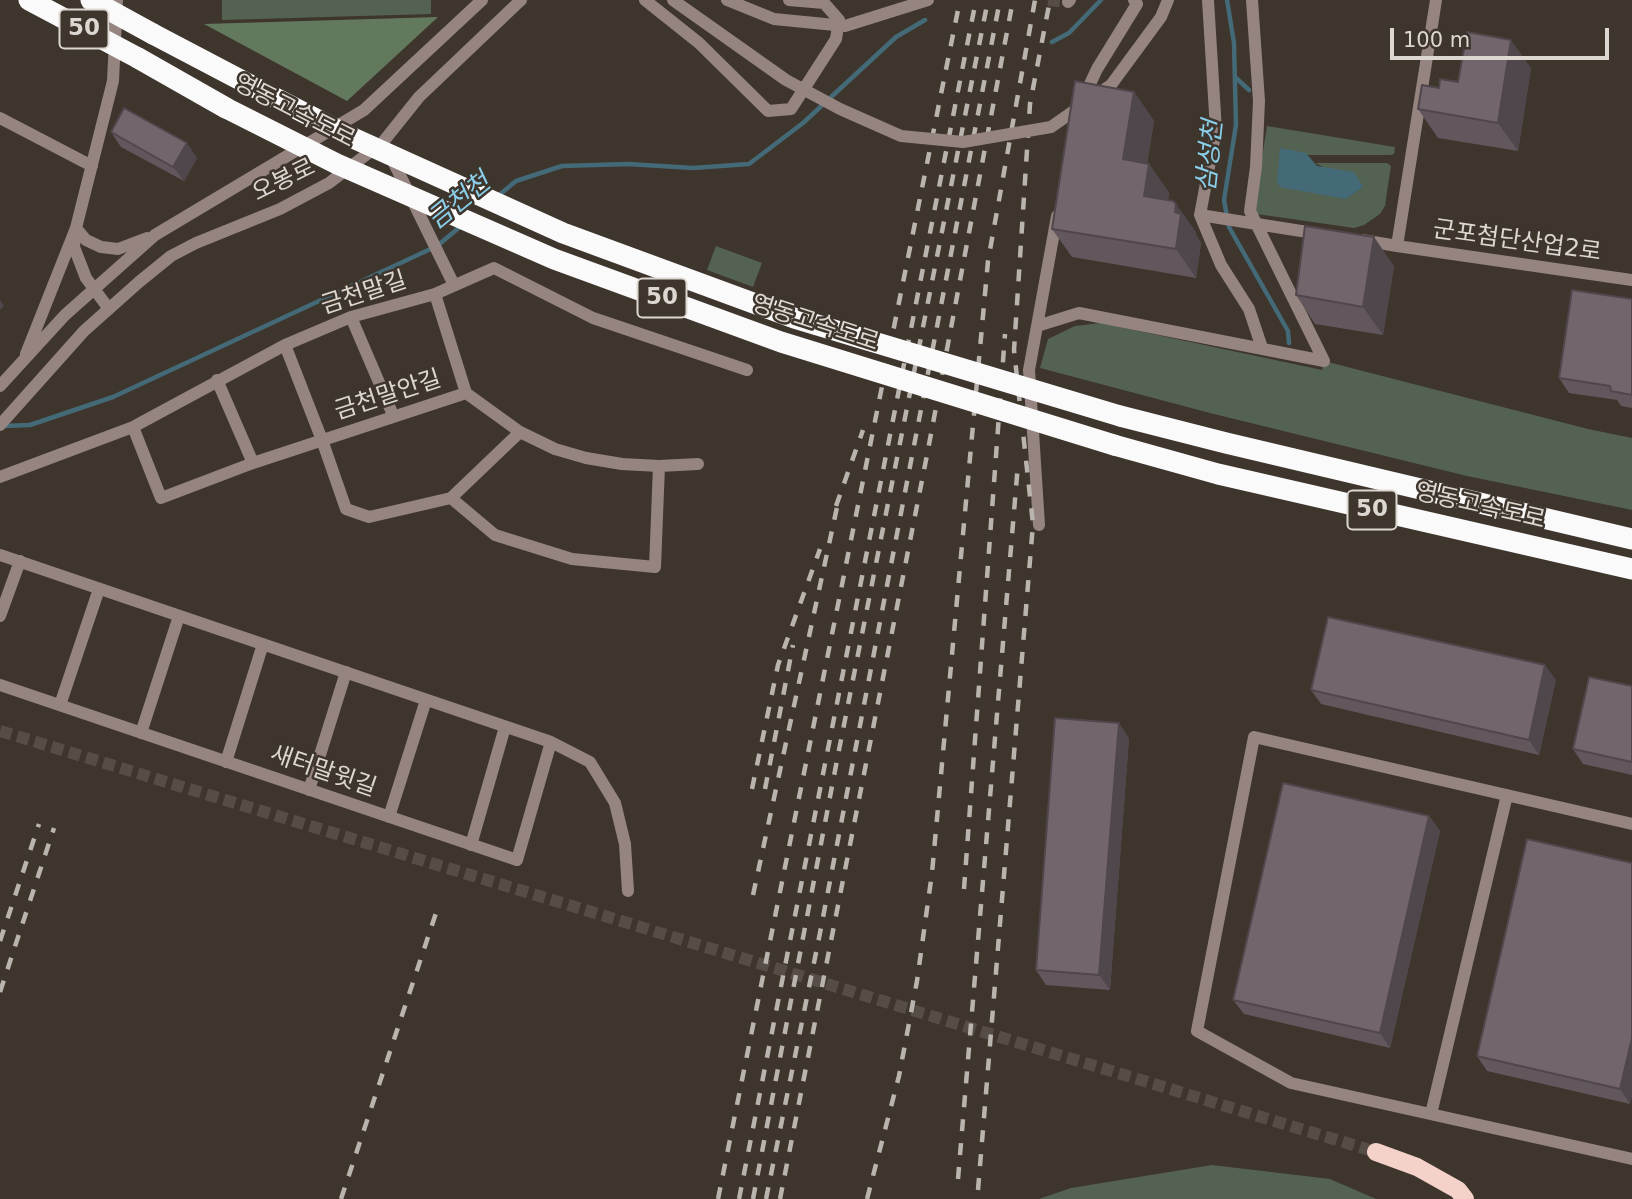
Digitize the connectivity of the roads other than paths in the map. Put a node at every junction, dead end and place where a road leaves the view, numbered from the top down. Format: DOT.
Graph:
graph roads {
  1 [pos="29,0"];
  2 [pos="91,0"];
  3 [pos="117,0"];
  4 [pos="482,0"];
  5 [pos="521,0"];
  6 [pos="645,0"];
  7 [pos="673,0"];
  8 [pos="727,0"];
  9 [pos="789,0"];
  10 [pos="928,0"];
  11 [pos="1134,0"];
  12 [pos="1168,0"];
  13 [pos="1208,0"];
  14 [pos="1252,0"];
  15 [pos="1436,0"];
  16 [pos="829,1"];
  17 [pos="0,118"];
  18 [pos="1072,132"];
  19 [pos="383,142"];
  20 [pos="92,166"];
  21 [pos="1060,201"];
  22 [pos="1199,215"];
  23 [pos="1256,223"];
  24 [pos="76,228"];
  25 [pos="155,235"];
  26 [pos="1330,235"];
  27 [pos="1355,239"];
  28 [pos="1397,246"];
  29 [pos="1632,280"];
  30 [pos="454,285"];
  31 [pos="94,288"];
  32 [pos="435,294"];
  33 [pos="109,309"];
  34 [pos="351,317"];
  35 [pos="1037,326"];
  36 [pos="285,345"];
  37 [pos="1262,348"];
  38 [pos="23,360"];
  39 [pos="747,370"];
  40 [pos="217,380"];
  41 [pos="0,386"];
  42 [pos="466,393"];
  43 [pos="393,415"];
  44 [pos="0,425"];
  45 [pos="132,426"];
  46 [pos="520,432"];
  47 [pos="322,440"];
  48 [pos="253,463"];
  49 [pos="698,464"];
  50 [pos="659,466"];
  51 [pos="0,477"];
  52 [pos="451,498"];
  53 [pos="1039,526"];
  54 [pos="1632,539"];
  55 [pos="0,555"];
  56 [pos="20,562"];
  57 [pos="1632,569"];
  58 [pos="99,589"];
  59 [pos="179,615"];
  60 [pos="0,617"];
  61 [pos="263,644"];
  62 [pos="346,672"];
  63 [pos="0,685"];
  64 [pos="426,700"];
  65 [pos="60,705"];
  66 [pos="505,726"];
  67 [pos="141,733"];
  68 [pos="551,742"];
  69 [pos="226,762"];
  70 [pos="309,790"];
  71 [pos="1507,795"];
  72 [pos="389,817"];
  73 [pos="1632,824"];
  74 [pos="471,845"];
  75 [pos="628,891"];
  76 [pos="1431,1114"];
  77 [pos="1376,1152"];
  78 [pos="1632,1159"];
  79 [pos="1465,1199"];
  1 -- 57 [label="highway, 영동고속도로 / 50, bridge"];
  2 -- 54 [label="highway, 영동고속도로 / 50, bridge"];
  3 -- 20 [label="street"];
  4 -- 25 [label="street, 오봉로"];
  5 -- 19 [label="street, 오봉로"];
  6 -- 16 [label="street"];
  7 -- 12 [label="street, bridge"];
  8 -- 10 [label="street, bridge"];
  9 -- 16 [label="street"];
  11 -- 18 [label="street"];
  13 -- 22 [label="street"];
  14 -- 23 [label="street"];
  15 -- 28 [label="street, 군포첨단산업2로"];
  17 -- 20 [label="street"];
  19 -- 30 [label="street"];
  19 -- 33 [label="street, 오봉로"];
  20 -- 24 [label="street"];
  21 -- 35 [label="street"];
  22 -- 23 [label="street"];
  22 -- 37 [label="street"];
  23 -- 26 [label="street"];
  23 -- 37 [label="street"];
  24 -- 25 [label="street"];
  24 -- 31 [label="street"];
  24 -- 38 [label="street"];
  25 -- 31 [label="street, 오봉로"];
  27 -- 28 [label="street, 군포첨단산업2로"];
  28 -- 29 [label="street, 군포첨단산업2로"];
  30 -- 32 [label="street, 금천말길"];
  30 -- 39 [label="street, 금천말길"];
  31 -- 33 [label="street"];
  31 -- 38 [label="street, 오봉로"];
  32 -- 34 [label="street, 금천말길"];
  32 -- 42 [label="street"];
  33 -- 44 [label="street, 오봉로"];
  34 -- 36 [label="street, 금천말길"];
  34 -- 43 [label="street"];
  35 -- 37 [label="street"];
  35 -- 53 [label="street"];
  36 -- 40 [label="street, 금천말길"];
  36 -- 47 [label="street"];
  38 -- 41 [label="street, 오봉로"];
  40 -- 45 [label="street, 금천말길"];
  40 -- 48 [label="street"];
  42 -- 43 [label="street, 금천말안길"];
  42 -- 46 [label="street, 금천말안길"];
  43 -- 47 [label="street, 금천말안길"];
  45 -- 48 [label="street, 금천말안길"];
  45 -- 51 [label="street, 금천말길"];
  46 -- 50 [label="street, 금천말안길"];
  46 -- 52 [label="street"];
  47 -- 48 [label="street, 금천말안길"];
  47 -- 52 [label="street"];
  49 -- 50 [label="street, 금천말안길"];
  50 -- 52 [label="street"];
  55 -- 56 [label="street"];
  56 -- 58 [label="street"];
  56 -- 60 [label="street"];
  58 -- 59 [label="street"];
  58 -- 65 [label="street"];
  59 -- 61 [label="street"];
  59 -- 67 [label="street"];
  61 -- 62 [label="street"];
  61 -- 69 [label="street"];
  62 -- 64 [label="street"];
  62 -- 70 [label="street"];
  63 -- 65 [label="street, 새터말윗길"];
  64 -- 66 [label="street"];
  64 -- 72 [label="street"];
  65 -- 67 [label="street, 새터말윗길"];
  66 -- 68 [label="street"];
  66 -- 74 [label="street"];
  67 -- 69 [label="street, 새터말윗길"];
  68 -- 74 [label="street, 새터말윗길"];
  68 -- 75 [label="street"];
  69 -- 70 [label="street, 새터말윗길"];
  70 -- 72 [label="street, 새터말윗길"];
  71 -- 73 [label="street"];
  71 -- 76 [label="street"];
  71 -- 76 [label="street"];
  72 -- 74 [label="street, 새터말윗길"];
  76 -- 78 [label="street"];
  77 -- 79 [label="main road"];
}
